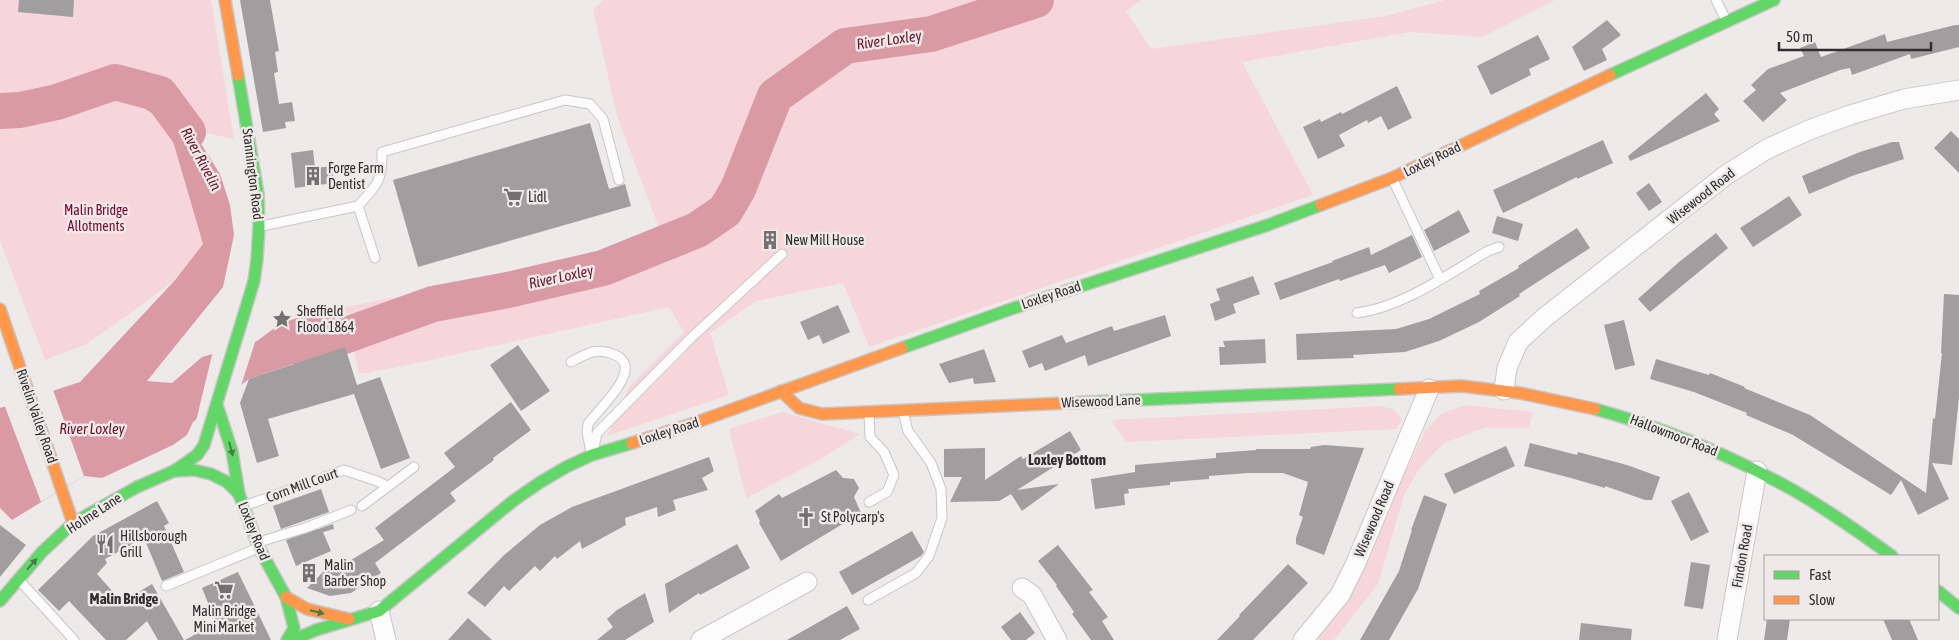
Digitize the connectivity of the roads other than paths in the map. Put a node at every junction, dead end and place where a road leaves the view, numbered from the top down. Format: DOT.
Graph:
graph roads {
  1 [pos="225,0"];
  2 [pos="1716,0"];
  3 [pos="1774,0"];
  4 [pos="1726,21"];
  5 [pos="1959,90"];
  6 [pos="1392,178"];
  7 [pos="619,180"];
  8 [pos="358,206"];
  9 [pos="260,227"];
  10 [pos="1499,247"];
  11 [pos="782,254"];
  12 [pos="375,258"];
  13 [pos="1440,279"];
  14 [pos="0,310"];
  15 [pos="1357,313"];
  16 [pos="8,360"];
  17 [pos="571,362"];
  18 [pos="1429,389"];
  19 [pos="1504,390"];
  20 [pos="781,391"];
  21 [pos="217,405"];
  22 [pos="903,409"];
  23 [pos="868,412"];
  24 [pos="592,455"];
  25 [pos="414,467"];
  26 [pos="174,471"];
  27 [pos="1758,471"];
  28 [pos="211,474"];
  29 [pos="387,486"];
  30 [pos="239,494"];
  31 [pos="869,502"];
  32 [pos="245,506"];
  33 [pos="362,506"];
  34 [pos="351,510"];
  35 [pos="74,523"];
  36 [pos="258,545"];
  37 [pos="1891,555"];
  38 [pos="18,579"];
  39 [pos="807,582"];
  40 [pos="166,586"];
  41 [pos="1022,588"];
  42 [pos="286,597"];
  43 [pos="868,600"];
  44 [pos="0,601"];
  45 [pos="379,611"];
  46 [pos="350,620"];
  47 [pos="74,640"];
  48 [pos="287,640"];
  49 [pos="292,640"];
  50 [pos="386,640"];
  51 [pos="701,640"];
  52 [pos="1057,640"];
  53 [pos="1303,640"];
  54 [pos="1726,640"];
  1 -- 9 [label="main road, Stannington Road"];
  2 -- 4 [label="lane"];
  3 -- 4 [label="main road, Loxley Road"];
  4 -- 6 [label="main road, Loxley Road"];
  5 -- 19 [label="street, Wisewood Road"];
  6 -- 13 [label="lane"];
  6 -- 20 [label="main road, Loxley Road"];
  7 -- 8 [label="lane"];
  8 -- 9 [label="lane"];
  8 -- 12 [label="lane"];
  9 -- 21 [label="main road, Stannington Road"];
  10 -- 13 [label="lane"];
  11 -- 24 [label="lane"];
  13 -- 15 [label="lane"];
  14 -- 16 [label="main road, Rivelin Valley Road"];
  16 -- 35 [label="main road, Rivelin Valley Road"];
  17 -- 24 [label="lane"];
  18 -- 19 [label="main road, Hallowmoor Road"];
  18 -- 22 [label="main road, Wisewood Lane"];
  18 -- 53 [label="street, Wisewood Road"];
  19 -- 27 [label="main road, Hallowmoor Road"];
  20 -- 23 [label="main road, Wisewood Lane"];
  20 -- 24 [label="main road, Loxley Road"];
  21 -- 26 [label="main road, Stannington Road"];
  21 -- 30 [label="main road, one-way"];
  22 -- 23 [label="main road, Wisewood Lane"];
  22 -- 43 [label="lane"];
  23 -- 31 [label="lane"];
  24 -- 45 [label="main road, Loxley Road"];
  25 -- 29 [label="lane"];
  26 -- 28 [label="main road, Holme Lane"];
  26 -- 35 [label="main road, Holme Lane"];
  27 -- 37 [label="main road, Hallowmoor Road"];
  27 -- 54 [label="street, Findon Road"];
  28 -- 30 [label="main road, Loxley Road"];
  29 -- 32 [label="lane, Corn Mill Court"];
  29 -- 33 [label="lane"];
  30 -- 32 [label="main road, Loxley Road"];
  32 -- 36 [label="main road, Loxley Road"];
  34 -- 36 [label="lane"];
  38 -- 35 [label="main road, Holme Lane, one-way"];
  36 -- 40 [label="lane"];
  36 -- 42 [label="main road, Loxley Road"];
  38 -- 44 [label="main road, Holme Lane"];
  38 -- 47 [label="lane"];
  39 -- 51 [label="street"];
  41 -- 52 [label="street"];
  42 -- 46 [label="main road, one-way"];
  42 -- 48 [label="main road, Loxley Road"];
  45 -- 46 [label="main road, Loxley Road"];
  45 -- 50 [label="street"];
  46 -- 49 [label="main road, Loxley Road"];
}
